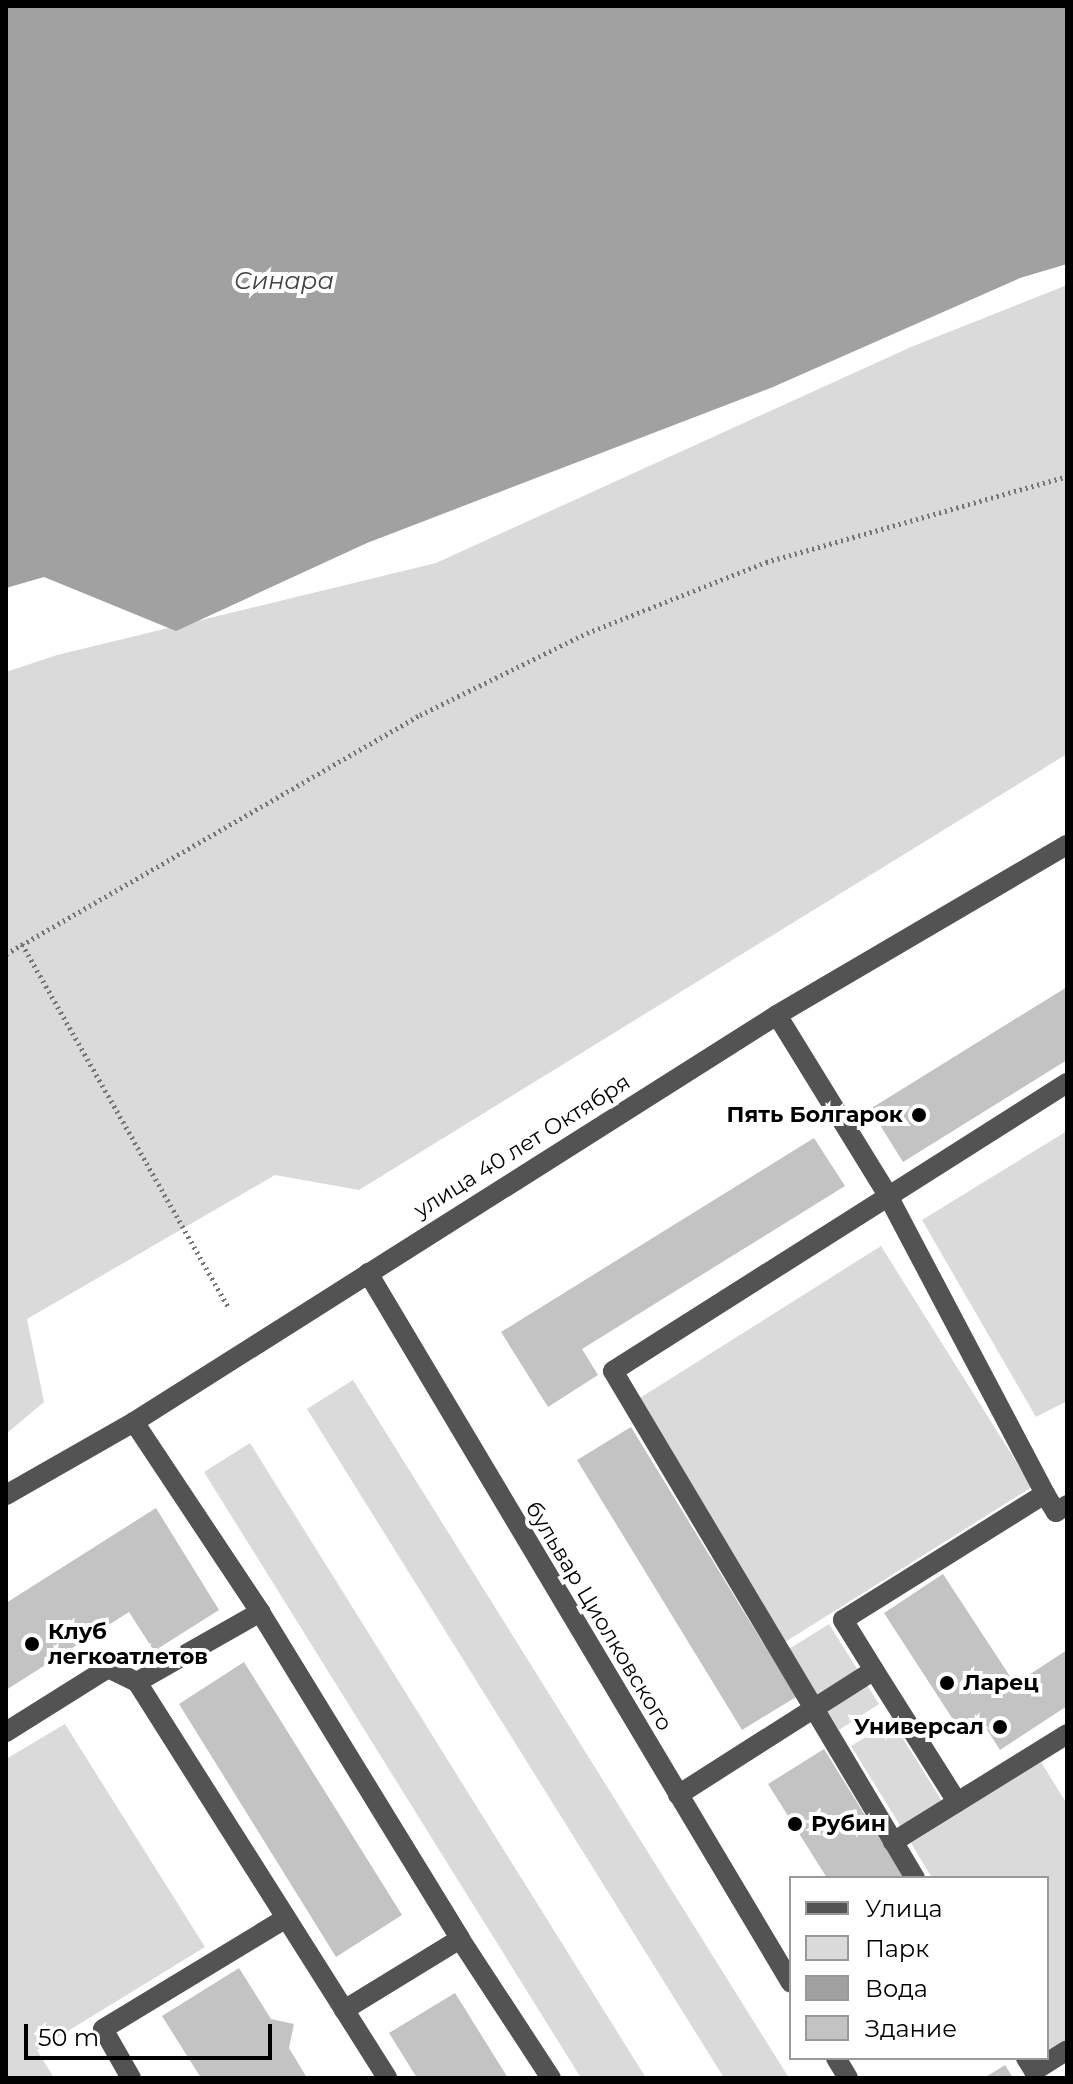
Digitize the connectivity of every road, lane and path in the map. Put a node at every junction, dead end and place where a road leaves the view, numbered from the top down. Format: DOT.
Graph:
graph roads {
  1 [pos="1067,476"];
  2 [pos="1067,845"];
  3 [pos="22,943"];
  4 [pos="6,954"];
  5 [pos="777,1015"];
  6 [pos="1067,1083"];
  7 [pos="887,1194"];
  8 [pos="368,1273"];
  9 [pos="229,1308"];
  10 [pos="134,1422"];
  11 [pos="6,1495"];
  12 [pos="1059,1510"];
  13 [pos="260,1612"];
  14 [pos="874,1670"];
  15 [pos="137,1682"];
  16 [pos="815,1707"];
  17 [pos="6,1732"];
  18 [pos="1067,1734"];
  19 [pos="678,1795"];
  20 [pos="957,1802"];
  21 [pos="893,1842"];
  22 [pos="914,1876"];
  23 [pos="286,1918"];
  24 [pos="460,1939"];
  25 [pos="789,1980"];
  26 [pos="344,2010"];
  27 [pos="1067,2050"];
  28 [pos="837,2060"];
  29 [pos="1027,2060"];
  30 [pos="131,2078"];
  31 [pos="387,2078"];
  32 [pos="551,2078"];
  33 [pos="848,2078"];
  1 -- 3 [label="path"];
  2 -- 5 [label="street, улица 40 лет Октября"];
  3 -- 4 [label="path"];
  3 -- 9 [label="path"];
  5 -- 7 [label="street"];
  5 -- 8 [label="street, улица 40 лет Октября"];
  6 -- 7 [label="street"];
  7 -- 12 [label="street"];
  7 -- 16 [label="street"];
  8 -- 10 [label="street, улица 40 лет Октября"];
  8 -- 19 [label="street, бульвар Циолковского"];
  10 -- 11 [label="street, улица 40 лет Октября"];
  10 -- 13 [label="street"];
  12 -- 14 [label="street"];
  13 -- 15 [label="street"];
  13 -- 24 [label="street"];
  14 -- 16 [label="street"];
  14 -- 20 [label="street"];
  15 -- 17 [label="street"];
  15 -- 23 [label="street"];
  16 -- 19 [label="street"];
  16 -- 21 [label="street"];
  18 -- 20 [label="street"];
  19 -- 25 [label="street, бульвар Циолковского"];
  20 -- 21 [label="street"];
  21 -- 22 [label="street"];
  23 -- 26 [label="street"];
  23 -- 30 [label="street"];
  24 -- 26 [label="street"];
  24 -- 32 [label="street"];
  26 -- 31 [label="street"];
  27 -- 29 [label="street"];
  28 -- 33 [label="street"];
}
